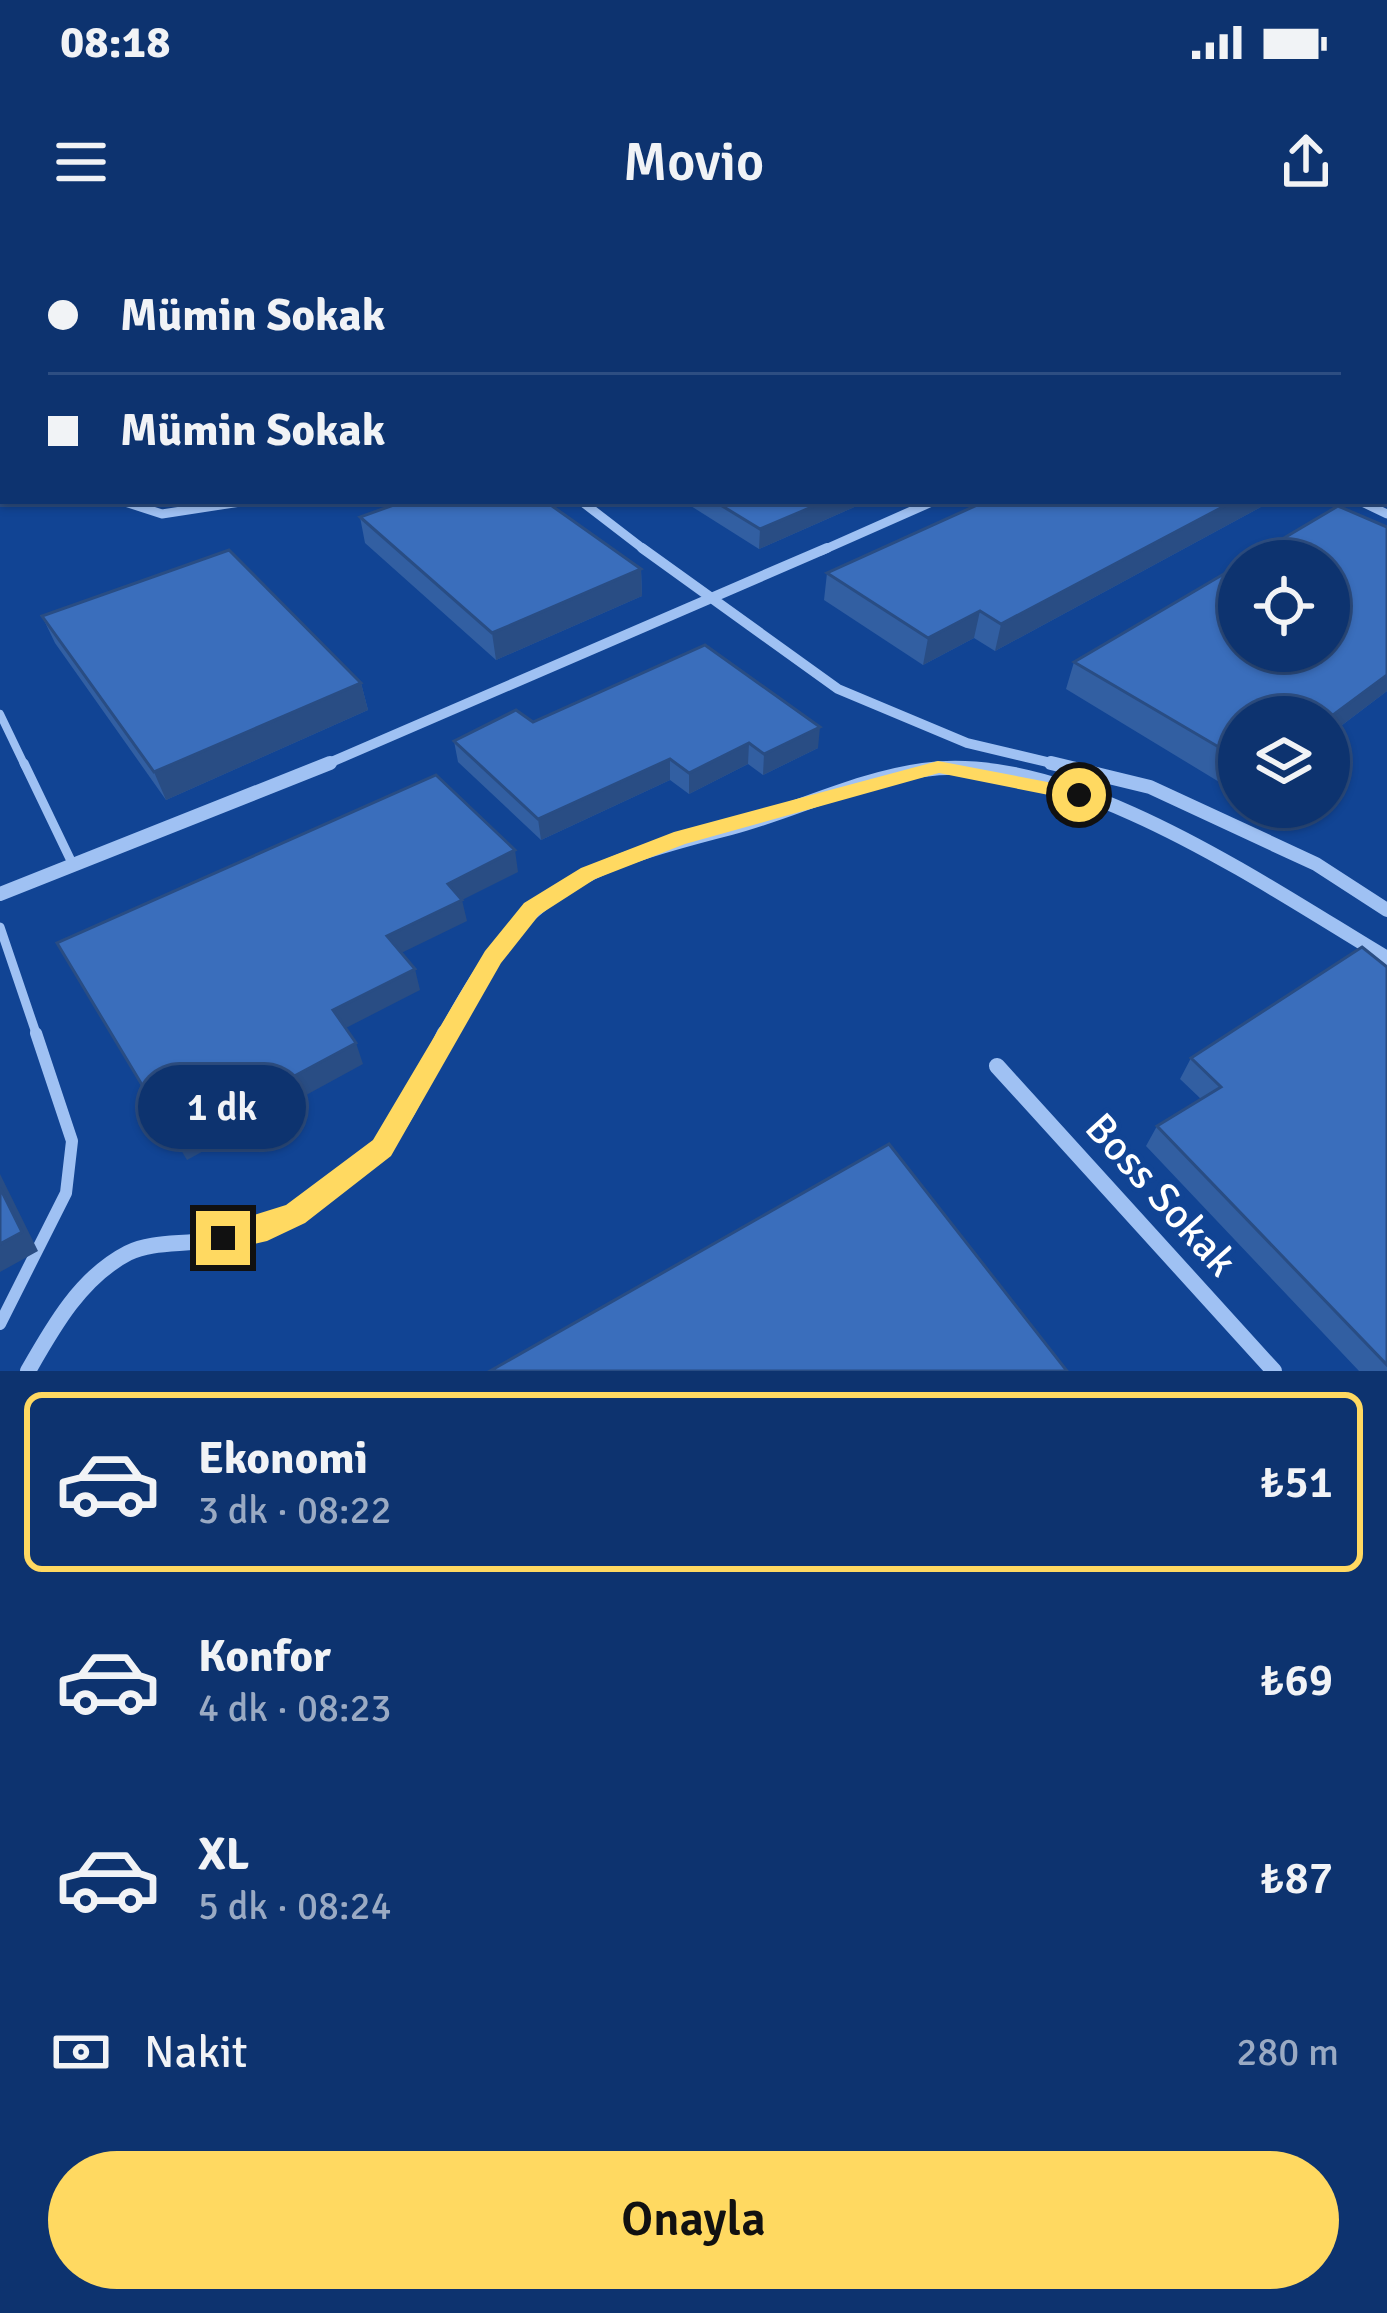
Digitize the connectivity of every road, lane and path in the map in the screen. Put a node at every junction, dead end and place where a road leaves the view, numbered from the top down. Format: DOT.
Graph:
graph roads {
  1 [pos="131,504"];
  2 [pos="227,504"];
  3 [pos="585,504"];
  4 [pos="927,504"];
  5 [pos="710,601"];
  6 [pos="0,714"];
  7 [pos="73,865"];
  8 [pos="0,894"];
  9 [pos="1387,910"];
  10 [pos="0,927"];
  11 [pos="1387,958"];
  12 [pos="997,1066"];
  13 [pos="0,1324"];
  14 [pos="28,1371"];
  15 [pos="1274,1371"];
  1 -- 2 [label="street"];
  3 -- 5 [label="street"];
  4 -- 5 [label="street"];
  5 -- 7 [label="street"];
  5 -- 9 [label="street"];
  6 -- 7 [label="lane"];
  7 -- 8 [label="street"];
  10 -- 13 [label="lane"];
  11 -- 14 [label="street"];
  12 -- 15 [label="street, Boss Sokak"];
}
